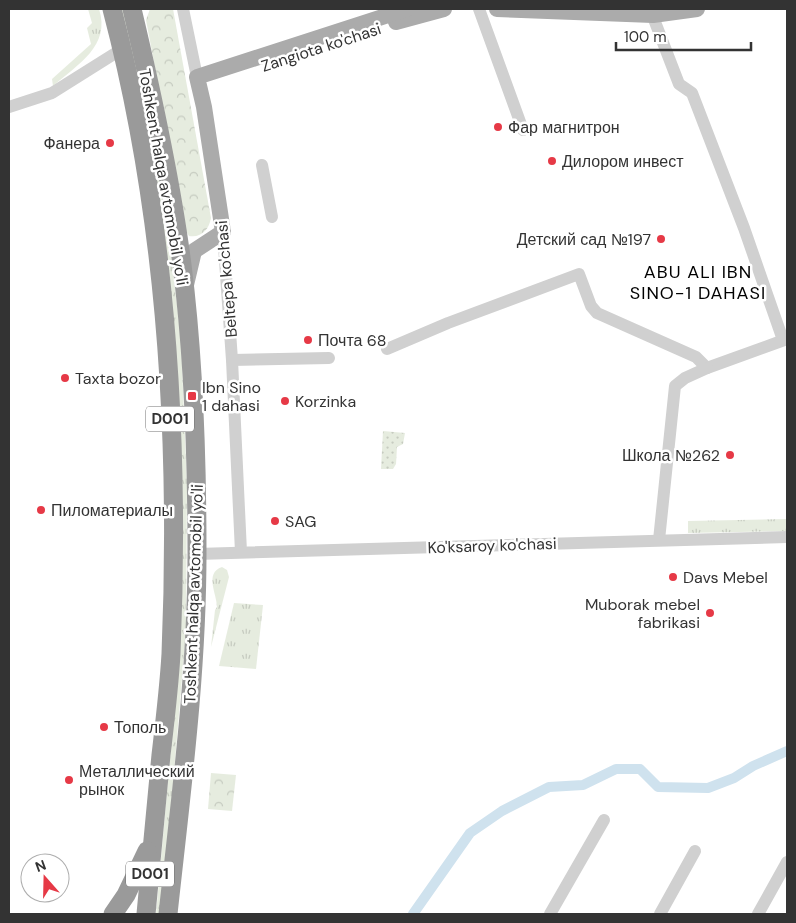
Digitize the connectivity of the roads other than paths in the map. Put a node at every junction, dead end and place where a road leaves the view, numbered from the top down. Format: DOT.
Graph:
graph roads {
  1 [pos="112,9"];
  2 [pos="132,9"];
  3 [pos="183,9"];
  4 [pos="407,9"];
  5 [pos="444,9"];
  6 [pos="479,9"];
  7 [pos="497,9"];
  8 [pos="697,9"];
  9 [pos="651,12"];
  10 [pos="122,48"];
  11 [pos="198,82"];
  12 [pos="9,107"];
  13 [pos="524,130"];
  14 [pos="262,165"];
  15 [pos="272,216"];
  16 [pos="223,232"];
  17 [pos="178,236"];
  18 [pos="194,251"];
  19 [pos="185,290"];
  20 [pos="785,339"];
  21 [pos="387,349"];
  22 [pos="329,358"];
  23 [pos="232,360"];
  24 [pos="707,368"];
  25 [pos="787,537"];
  26 [pos="659,540"];
  27 [pos="241,552"];
  28 [pos="197,554"];
  29 [pos="604,820"];
  30 [pos="154,834"];
  31 [pos="695,851"];
  32 [pos="787,862"];
  33 [pos="113,914"];
  34 [pos="146,914"];
  35 [pos="168,914"];
  36 [pos="550,914"];
  37 [pos="660,914"];
  38 [pos="758,914"];
  1 -- 10 [label="highway, Toshkent halqa avtomobil yo'li / D001"];
  2 -- 17 [label="highway, Toshkent halqa avtomobil yo'li / D001"];
  3 -- 11 [label="street, Beltepa ko'chasi"];
  4 -- 11 [label="main road, Zangiota ko'chasi"];
  5 -- 11 [label="main road, Zangiota ko'chasi"];
  6 -- 13 [label="street"];
  7 -- 9 [label="main road"];
  8 -- 9 [label="main road"];
  9 -- 20 [label="street"];
  10 -- 12 [label="street"];
  10 -- 30 [label="highway, Toshkent halqa avtomobil yo'li / D001"];
  11 -- 16 [label="main road, Beltepa ko'chasi"];
  14 -- 15 [label="street"];
  16 -- 18 [label="main road"];
  16 -- 23 [label="street, Beltepa ko'chasi"];
  17 -- 18 [label="main road"];
  17 -- 19 [label="highway, Toshkent halqa avtomobil yo'li / D001"];
  18 -- 19 [label="main road"];
  19 -- 28 [label="highway, Toshkent halqa avtomobil yo'li / D001"];
  20 -- 24 [label="street"];
  21 -- 24 [label="street"];
  22 -- 23 [label="street"];
  23 -- 27 [label="street, Beltepa ko'chasi"];
  24 -- 26 [label="street"];
  25 -- 26 [label="street, Ko'ksaroy ko'chasi"];
  26 -- 27 [label="street, Ko'ksaroy ko'chasi"];
  27 -- 28 [label="street, Ko'ksaroy ko'chasi"];
  28 -- 35 [label="highway, Toshkent halqa avtomobil yo'li / D001"];
  29 -- 36 [label="street"];
  30 -- 33 [label="highway"];
  30 -- 34 [label="highway, Toshkent halqa avtomobil yo'li / D001"];
  31 -- 37 [label="street"];
  32 -- 38 [label="street"];
}
